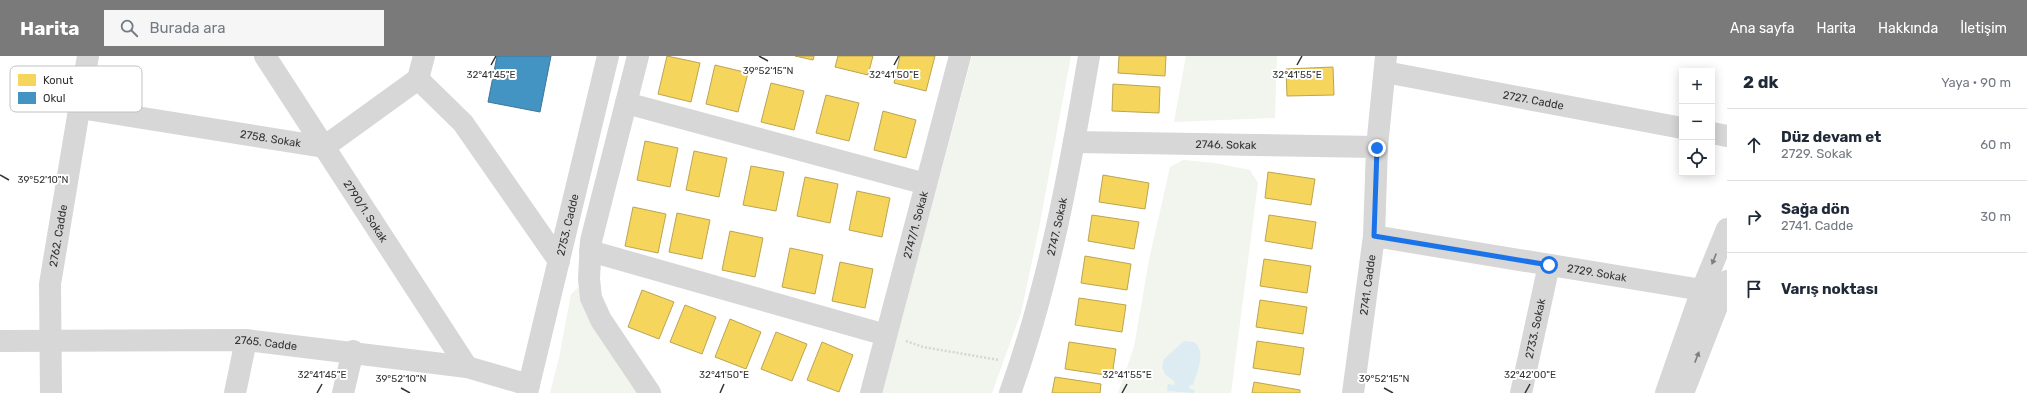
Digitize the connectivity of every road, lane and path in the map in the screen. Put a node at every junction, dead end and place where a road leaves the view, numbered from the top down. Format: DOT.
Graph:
graph roads {
  1 [pos="88,56"];
  2 [pos="265,56"];
  3 [pos="424,56"];
  4 [pos="608,56"];
  5 [pos="638,56"];
  6 [pos="960,56"];
  7 [pos="1089,56"];
  8 [pos="1385,64"];
  9 [pos="86,66"];
  10 [pos="418,79"];
  11 [pos="626,103"];
  12 [pos="79,112"];
  13 [pos="105,112"];
  14 [pos="1679,127"];
  15 [pos="1715,134"];
  16 [pos="1727,136"];
  17 [pos="1074,142"];
  18 [pos="324,147"];
  19 [pos="1377,148"];
  20 [pos="926,184"];
  21 [pos="1727,228"];
  22 [pos="1374,236"];
  23 [pos="590,251"];
  24 [pos="559,261"];
  25 [pos="1549,265"];
  26 [pos="1720,289"];
  27 [pos="886,335"];
  28 [pos="51,340"];
  29 [pos="246,340"];
  30 [pos="0,341"];
  31 [pos="353,352"];
  32 [pos="1020,364"];
  33 [pos="467,367"];
  34 [pos="528,389"];
  35 [pos="51,393"];
  36 [pos="235,393"];
  37 [pos="343,393"];
  38 [pos="650,393"];
  39 [pos="871,393"];
  40 [pos="1010,393"];
  41 [pos="1353,393"];
  42 [pos="1521,393"];
  43 [pos="1666,393"];
  44 [pos="1683,393"];
  1 -- 9 [label="street, 2762. Cadde"];
  2 -- 18 [label="street, 2790/1. Sokak"];
  3 -- 10 [label="street"];
  4 -- 24 [label="street, 2753. Cadde"];
  5 -- 11 [label="street"];
  6 -- 20 [label="street, 2747/1. Sokak"];
  7 -- 17 [label="street, 2747. Sokak"];
  8 -- 14 [label="street, 2727. Cadde"];
  8 -- 19 [label="street, 2741. Cadde"];
  10 -- 18 [label="street"];
  10 -- 24 [label="street"];
  11 -- 20 [label="street"];
  11 -- 23 [label="street"];
  12 -- 28 [label="street, 2762. Cadde"];
  13 -- 18 [label="street, 2758. Sokak"];
  15 -- 16 [label="street"];
  17 -- 19 [label="street, 2746. Sokak"];
  17 -- 32 [label="street, 2747. Sokak"];
  18 -- 33 [label="street, 2790/1. Sokak"];
  19 -- 22 [label="street, 2741. Cadde"];
  20 -- 27 [label="street, 2747/1. Sokak"];
  21 -- 26 [label="street, one-way"];
  22 -- 25 [label="street, 2729. Sokak"];
  22 -- 41 [label="street, 2741. Cadde"];
  23 -- 27 [label="street"];
  23 -- 38 [label="street"];
  24 -- 34 [label="street, 2753. Cadde"];
  25 -- 26 [label="street, 2729. Sokak"];
  25 -- 42 [label="street, 2733. Sokak"];
  26 -- 43 [label="street"];
  44 -- 26 [label="street, one-way"];
  27 -- 32 [label="path"];
  27 -- 39 [label="street, 2747/1. Sokak"];
  28 -- 29 [label="street, 2765. Cadde"];
  28 -- 30 [label="street, 2765. Cadde"];
  28 -- 35 [label="street, 2762. Cadde"];
  29 -- 31 [label="street, 2765. Cadde"];
  29 -- 36 [label="street"];
  31 -- 33 [label="street, 2765. Cadde"];
  31 -- 37 [label="street"];
  32 -- 40 [label="street, 2747. Sokak"];
  33 -- 34 [label="street, 2765. Cadde"];
}
